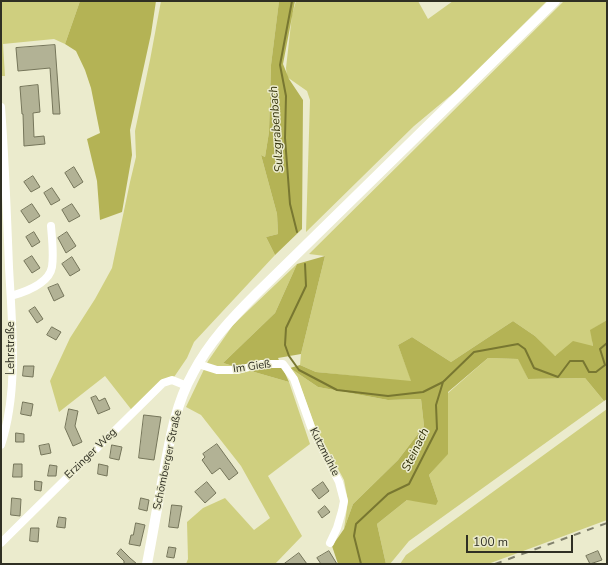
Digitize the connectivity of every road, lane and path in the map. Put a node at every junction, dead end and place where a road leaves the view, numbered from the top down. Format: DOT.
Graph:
graph roads {
  1 [pos="555,1"];
  2 [pos="1,107"];
  3 [pos="2,128"];
  4 [pos="51,226"];
  5 [pos="10,296"];
  6 [pos="198,364"];
  7 [pos="283,364"];
  8 [pos="187,386"];
  9 [pos="1,445"];
  10 [pos="1,543"];
  11 [pos="330,543"];
  12 [pos="147,564"];
  1 -- 6 [label="main road, Schömberger Straße"];
  2 -- 3 [label="street, Lehrstraße"];
  3 -- 5 [label="street, Lehrstraße"];
  4 -- 5 [label="street"];
  5 -- 9 [label="street, Lehrstraße"];
  6 -- 7 [label="street, Im Gieß"];
  6 -- 8 [label="main road, Schömberger Straße"];
  7 -- 11 [label="street, Kutzmühle"];
  8 -- 10 [label="street, Erzinger Weg"];
  8 -- 12 [label="main road, Schömberger Straße"];
}
